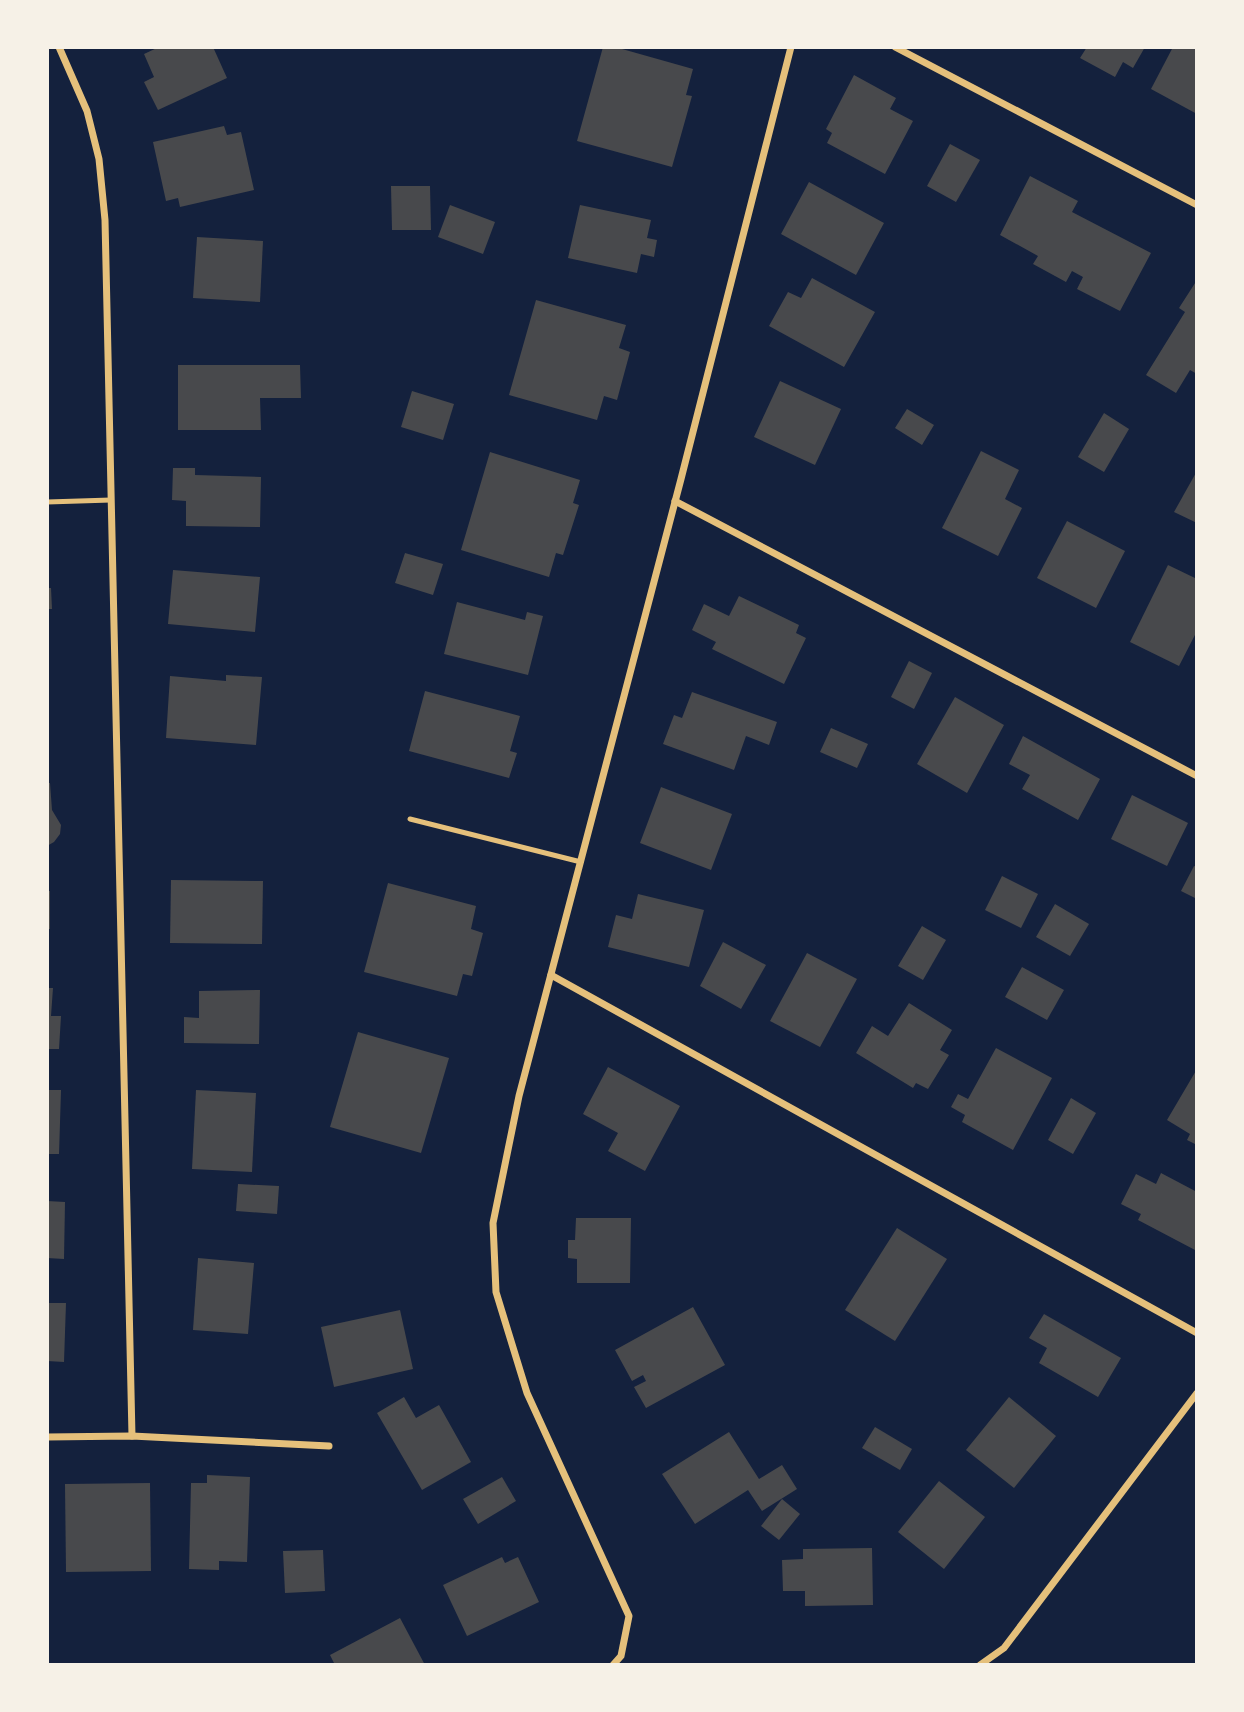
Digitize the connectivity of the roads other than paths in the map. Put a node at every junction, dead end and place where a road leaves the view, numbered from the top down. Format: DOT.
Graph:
graph roads {
  1 [pos="59,47"];
  2 [pos="791,47"];
  3 [pos="895,47"];
  4 [pos="1197,205"];
  5 [pos="111,500"];
  6 [pos="675,501"];
  7 [pos="47,502"];
  8 [pos="1197,776"];
  9 [pos="410,819"];
  10 [pos="581,862"];
  11 [pos="551,975"];
  12 [pos="1197,1333"];
  13 [pos="1197,1393"];
  14 [pos="132,1436"];
  15 [pos="47,1437"];
  16 [pos="329,1446"];
  17 [pos="614,1665"];
  18 [pos="981,1665"];
  1 -- 5 [label="street"];
  2 -- 6 [label="street"];
  3 -- 4 [label="street"];
  5 -- 7 [label="lane"];
  5 -- 14 [label="street"];
  6 -- 8 [label="street"];
  6 -- 10 [label="street"];
  9 -- 10 [label="lane"];
  10 -- 11 [label="street"];
  11 -- 12 [label="street"];
  11 -- 17 [label="street"];
  13 -- 18 [label="street"];
  14 -- 15 [label="street"];
  14 -- 16 [label="street"];
}
